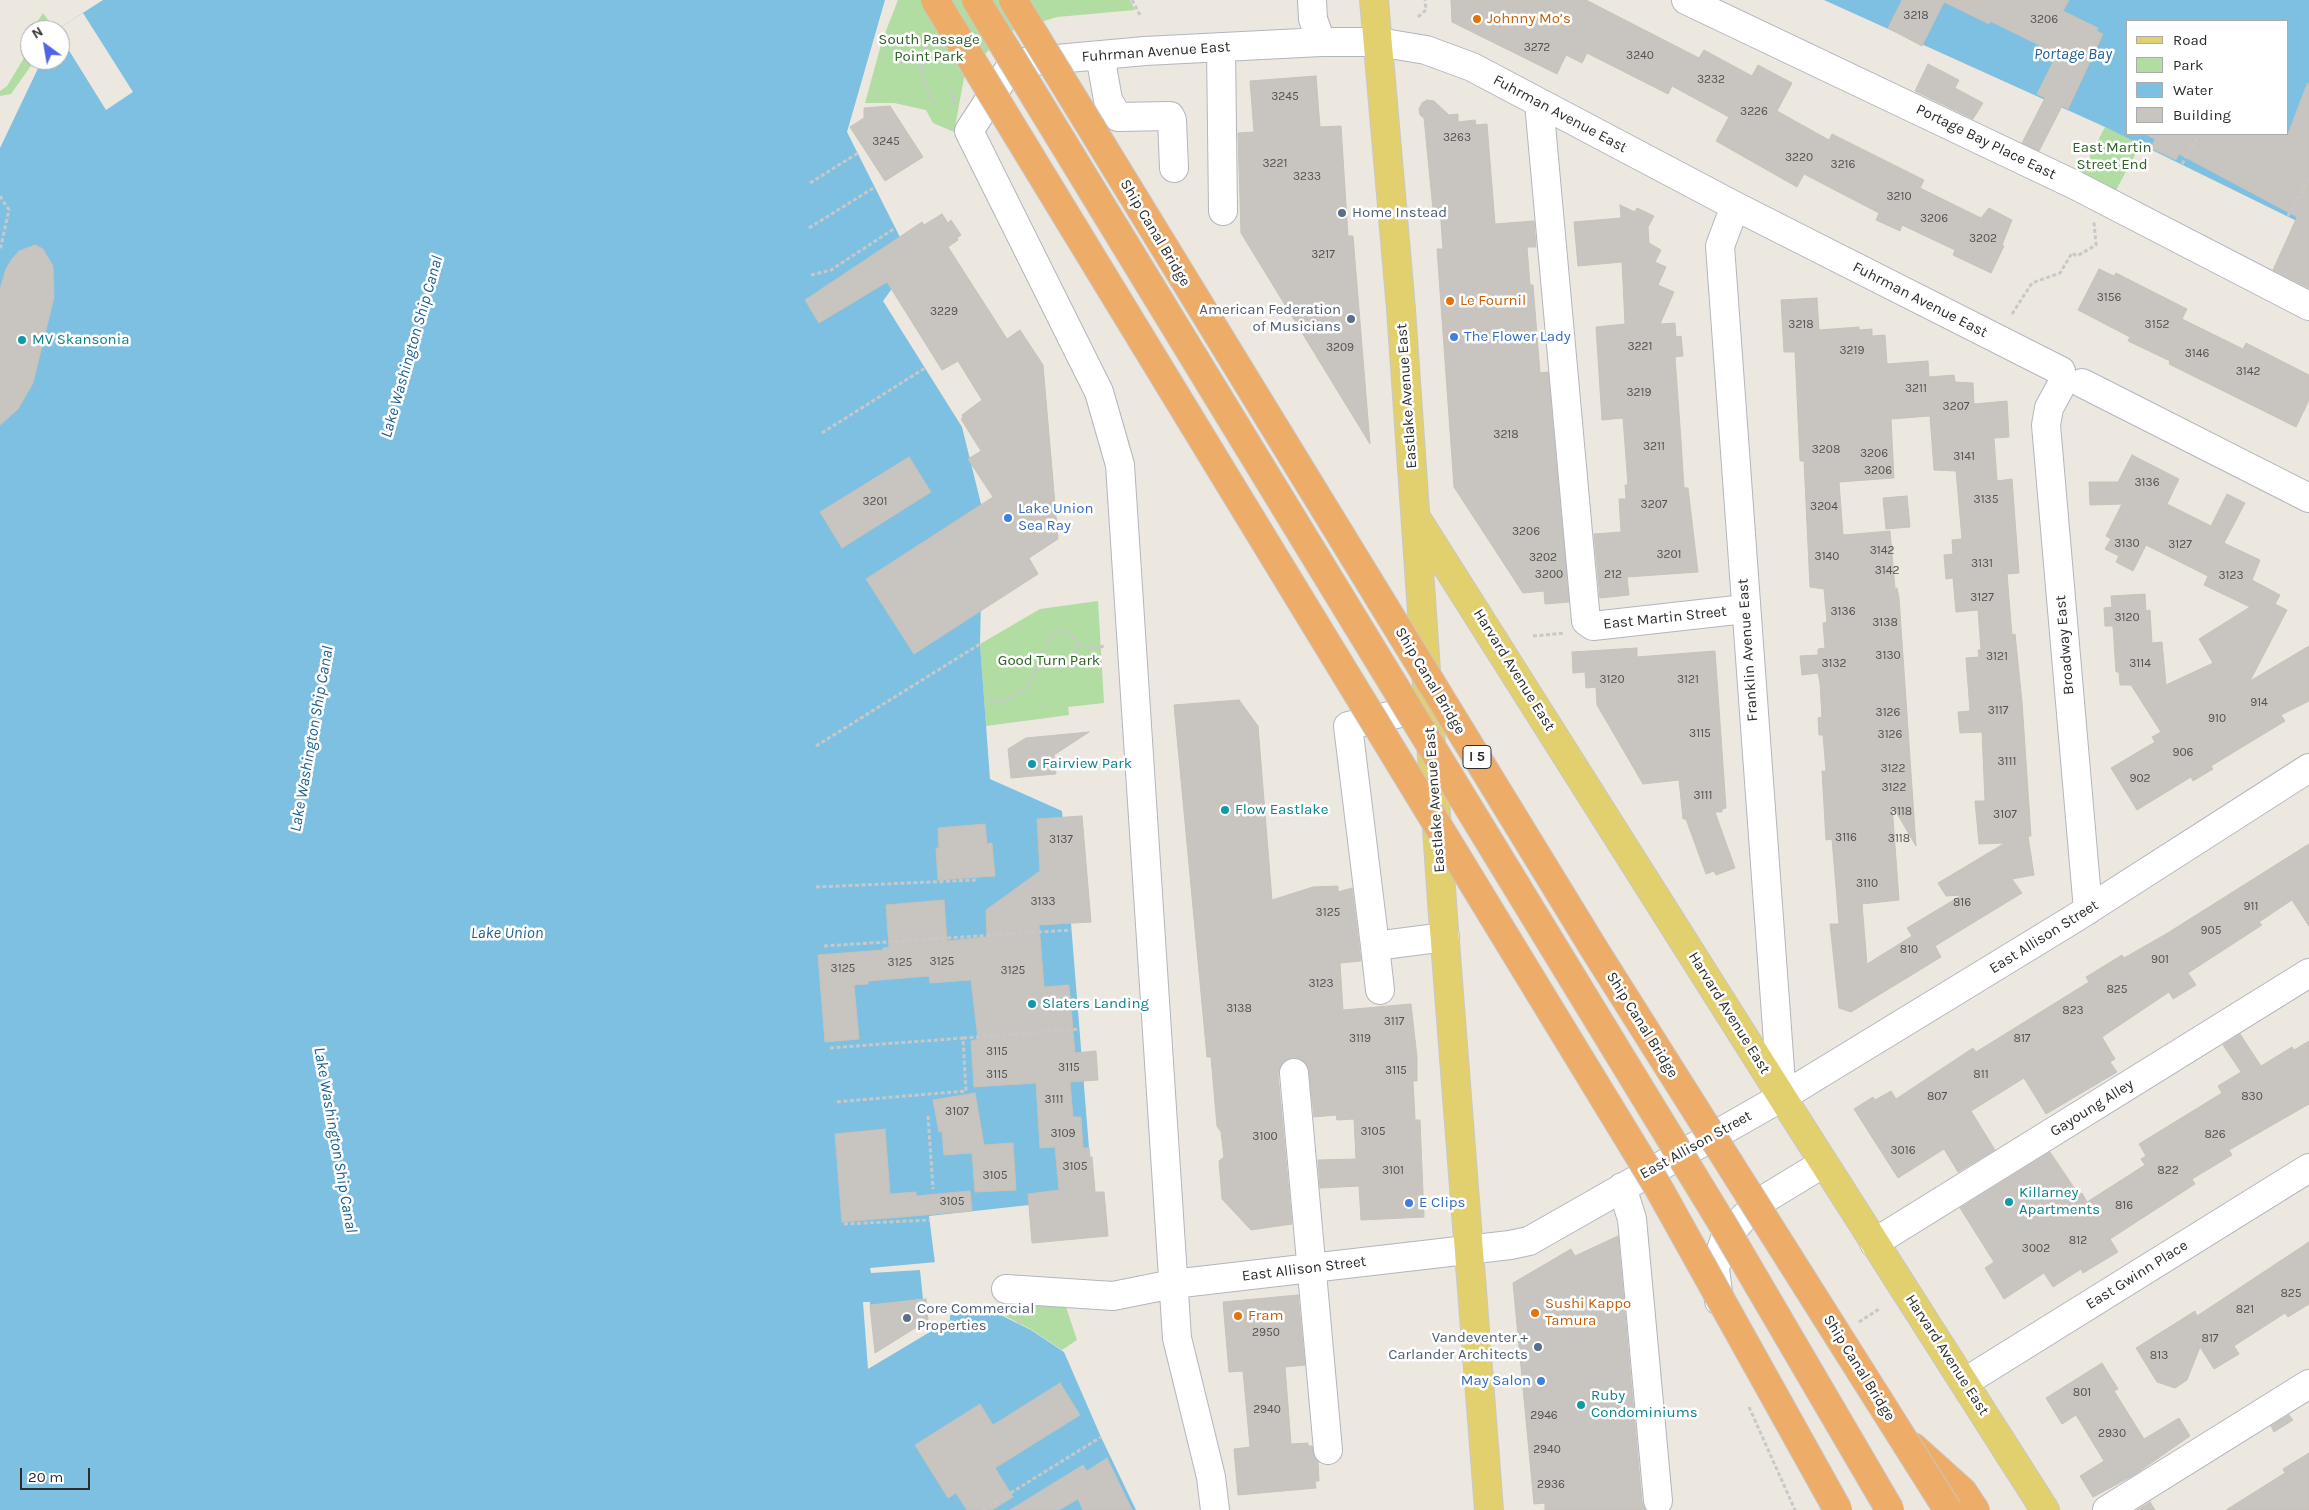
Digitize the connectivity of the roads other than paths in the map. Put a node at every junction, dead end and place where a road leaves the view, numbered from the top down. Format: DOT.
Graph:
graph roads {
  1 [pos="935,0"];
  2 [pos="976,0"];
  3 [pos="1013,0"];
  4 [pos="1312,0"];
  5 [pos="1374,0"];
  6 [pos="1686,0"];
  7 [pos="1322,42"];
  8 [pos="1378,42"];
  9 [pos="1221,47"];
  10 [pos="1100,55"];
  11 [pos="1539,103"];
  12 [pos="1174,168"];
  13 [pos="1735,206"];
  14 [pos="1223,211"];
  15 [pos="2309,306"];
  16 [pos="2068,379"];
  17 [pos="2309,498"];
  18 [pos="1415,514"];
  19 [pos="1745,609"];
  20 [pos="1429,706"];
  21 [pos="2309,768"];
  22 [pos="2088,910"];
  23 [pos="1445,937"];
  24 [pos="1375,946"];
  25 [pos="2309,972"];
  26 [pos="1380,990"];
  27 [pos="1294,1073"];
  28 [pos="1782,1097"];
  29 [pos="1824,1163"];
  30 [pos="2309,1168"];
  31 [pos="1622,1187"];
  32 [pos="1874,1243"];
  33 [pos="1469,1250"];
  34 [pos="1312,1268"];
  35 [pos="1173,1284"];
  36 [pos="1006,1289"];
  37 [pos="1753,1382"];
  38 [pos="1965,1382"];
  39 [pos="2309,1384"];
  40 [pos="1903,1437"];
  41 [pos="1328,1450"];
  42 [pos="1658,1501"];
  43 [pos="1215,1510"];
  44 [pos="1489,1510"];
  45 [pos="1838,1510"];
  46 [pos="1890,1510"];
  47 [pos="1948,1510"];
  48 [pos="1975,1510"];
  49 [pos="2045,1510"];
  50 [pos="2107,1510"];
  1 -- 45 [label="highway, bridge"];
  2 -- 46 [label="highway, bridge"];
  3 -- 40 [label="highway, Ship Canal Bridge / I 5, bridge"];
  4 -- 7 [label="street"];
  5 -- 8 [label="main road, Eastlake Avenue East"];
  6 -- 15 [label="street, Portage Bay Place East"];
  7 -- 8 [label="street, Fuhrman Avenue East"];
  7 -- 9 [label="street, Fuhrman Avenue East"];
  8 -- 11 [label="street, Fuhrman Avenue East"];
  8 -- 18 [label="main road, Eastlake Avenue East"];
  9 -- 10 [label="street, Fuhrman Avenue East"];
  9 -- 14 [label="street"];
  10 -- 12 [label="street"];
  10 -- 35 [label="street, Fuhrman Avenue East"];
  11 -- 13 [label="street, Fuhrman Avenue East"];
  11 -- 19 [label="street, East Martin Street"];
  13 -- 16 [label="street, Fuhrman Avenue East"];
  13 -- 19 [label="street, Franklin Avenue East"];
  16 -- 17 [label="street, Fuhrman Avenue East"];
  16 -- 22 [label="street, Broadway East"];
  18 -- 20 [label="main road, Eastlake Avenue East"];
  18 -- 28 [label="main road, Harvard Avenue East"];
  19 -- 28 [label="street, Franklin Avenue East"];
  20 -- 23 [label="main road, Eastlake Avenue East"];
  20 -- 24 [label="street"];
  21 -- 22 [label="street, East Allison Street"];
  22 -- 28 [label="street, East Allison Street"];
  23 -- 24 [label="street"];
  23 -- 33 [label="main road, Eastlake Avenue East"];
  24 -- 26 [label="street"];
  25 -- 32 [label="street, Gayoung Alley"];
  27 -- 34 [label="street"];
  28 -- 29 [label="main road, Harvard Avenue East"];
  28 -- 31 [label="street, East Allison Street"];
  29 -- 32 [label="main road, Harvard Avenue East"];
  29 -- 37 [label="street"];
  30 -- 38 [label="street, East Gwinn Place"];
  31 -- 33 [label="street, East Allison Street"];
  31 -- 42 [label="street"];
  32 -- 38 [label="main road, Harvard Avenue East"];
  33 -- 34 [label="street, East Allison Street"];
  33 -- 44 [label="main road, Eastlake Avenue East"];
  34 -- 35 [label="street, East Allison Street"];
  34 -- 41 [label="street"];
  35 -- 36 [label="street, East Allison Street"];
  35 -- 43 [label="street"];
  38 -- 49 [label="main road, Harvard Avenue East"];
  39 -- 50 [label="street"];
  40 -- 47 [label="highway, Ship Canal Bridge / I 5, bridge"];
  40 -- 48 [label="highway"];
}
